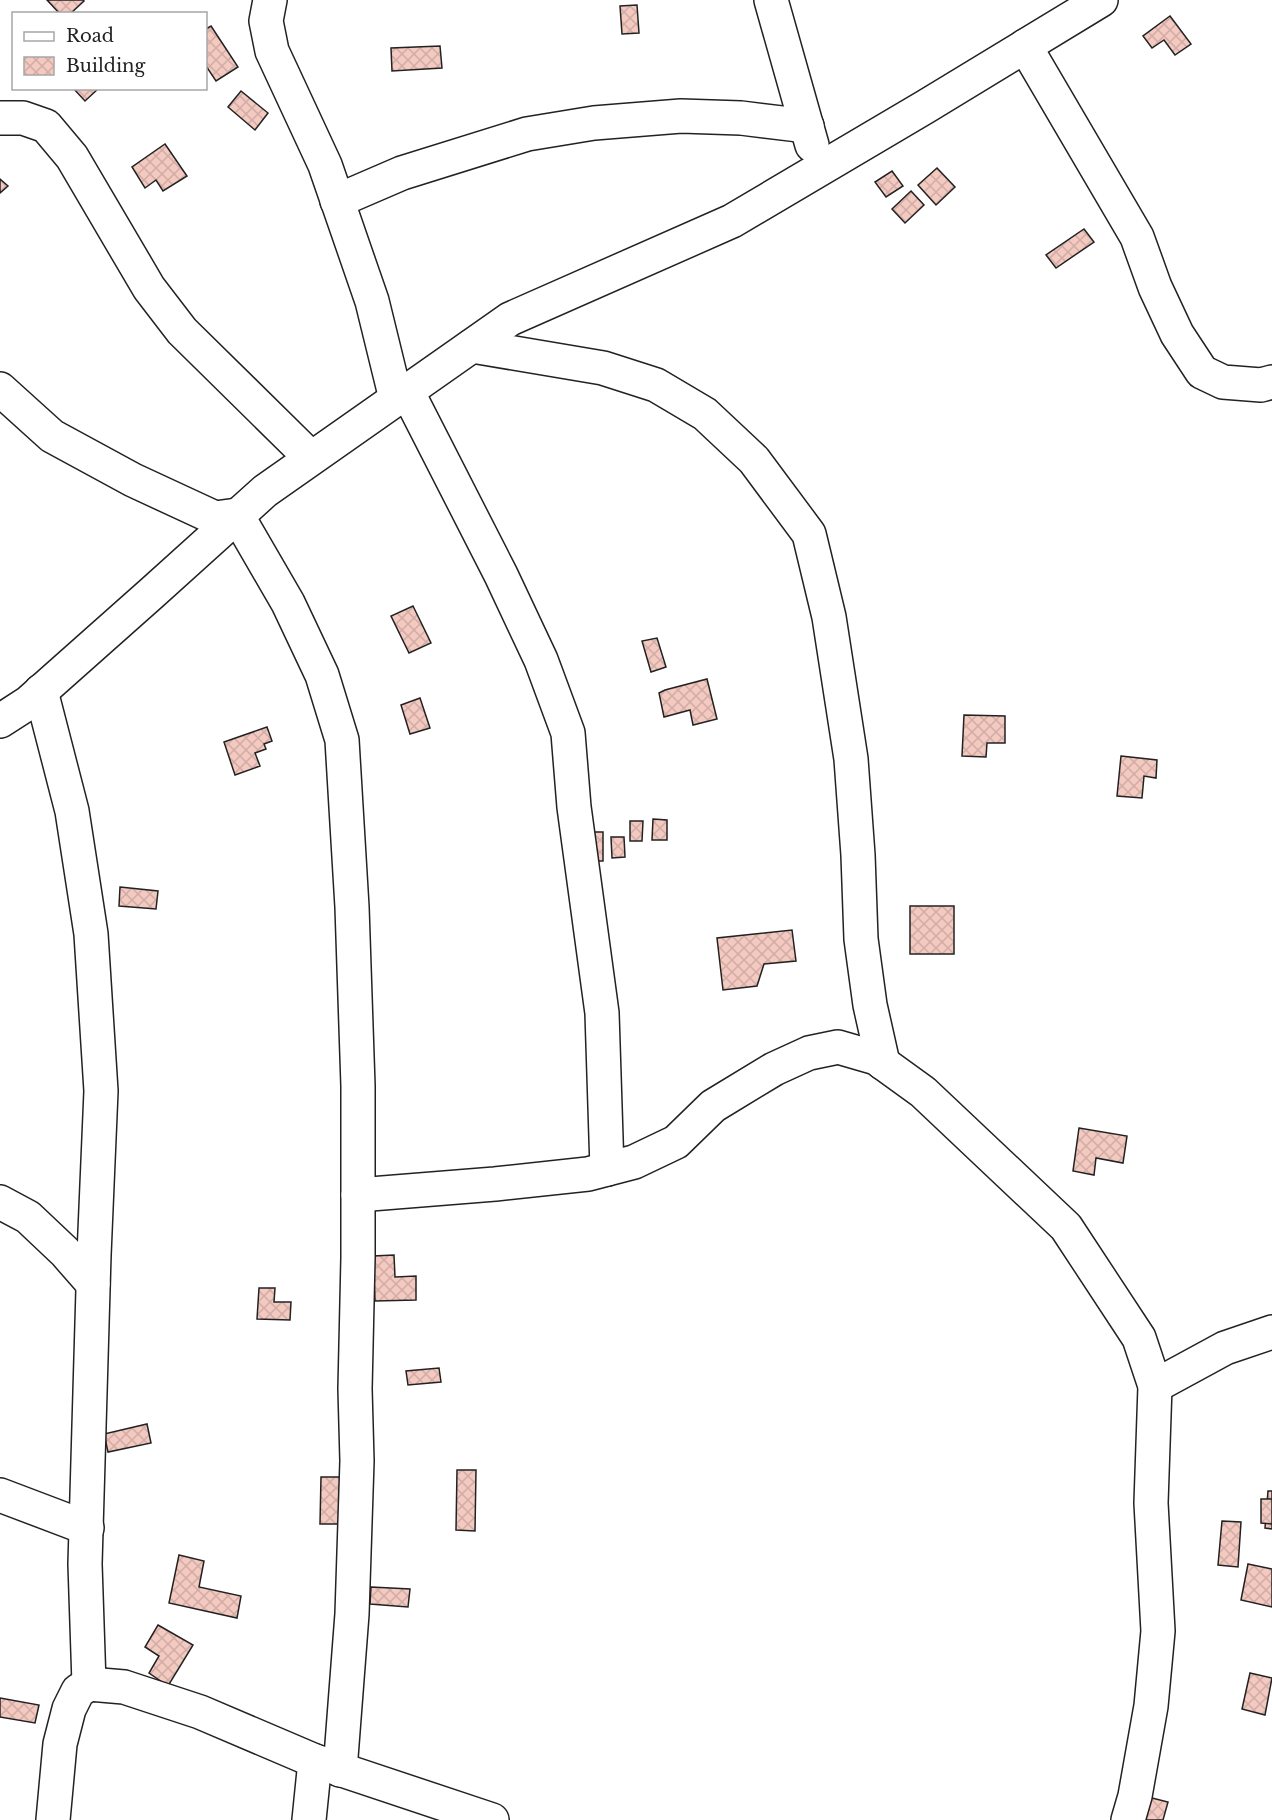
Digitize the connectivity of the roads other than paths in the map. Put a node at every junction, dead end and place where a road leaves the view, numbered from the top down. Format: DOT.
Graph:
graph roads {
  1 [pos="270,0"];
  2 [pos="771,0"];
  3 [pos="1101,0"];
  4 [pos="1025,46"];
  5 [pos="0,118"];
  6 [pos="807,126"];
  7 [pos="819,170"];
  8 [pos="338,201"];
  9 [pos="472,346"];
  10 [pos="1272,382"];
  11 [pos="0,389"];
  12 [pos="401,395"];
  13 [pos="311,458"];
  14 [pos="237,515"];
  15 [pos="41,691"];
  16 [pos="0,721"];
  17 [pos="884,1063"];
  18 [pos="607,1169"];
  19 [pos="358,1195"];
  20 [pos="0,1202"];
  21 [pos="93,1284"];
  22 [pos="1272,1332"];
  23 [pos="1155,1386"];
  24 [pos="0,1495"];
  25 [pos="87,1528"];
  26 [pos="89,1684"];
  27 [pos="327,1765"];
  28 [pos="52,1820"];
  29 [pos="309,1820"];
  30 [pos="492,1820"];
  31 [pos="1128,1820"];
  1 -- 8 [label="street"];
  2 -- 6 [label="street"];
  3 -- 4 [label="street"];
  4 -- 7 [label="street"];
  4 -- 10 [label="street"];
  5 -- 13 [label="street"];
  6 -- 7 [label="street"];
  6 -- 8 [label="street"];
  7 -- 9 [label="street"];
  8 -- 12 [label="street"];
  9 -- 12 [label="street"];
  9 -- 17 [label="street"];
  11 -- 14 [label="street"];
  12 -- 13 [label="street"];
  12 -- 18 [label="street"];
  13 -- 14 [label="street"];
  14 -- 15 [label="street"];
  14 -- 19 [label="street"];
  15 -- 16 [label="street"];
  15 -- 21 [label="street"];
  17 -- 18 [label="street"];
  17 -- 23 [label="street"];
  18 -- 19 [label="street"];
  19 -- 27 [label="street"];
  20 -- 21 [label="street"];
  21 -- 25 [label="street"];
  22 -- 23 [label="street"];
  23 -- 31 [label="street"];
  24 -- 25 [label="street"];
  25 -- 26 [label="street"];
  26 -- 27 [label="street"];
  26 -- 28 [label="street"];
  27 -- 29 [label="street"];
  27 -- 30 [label="street"];
}
